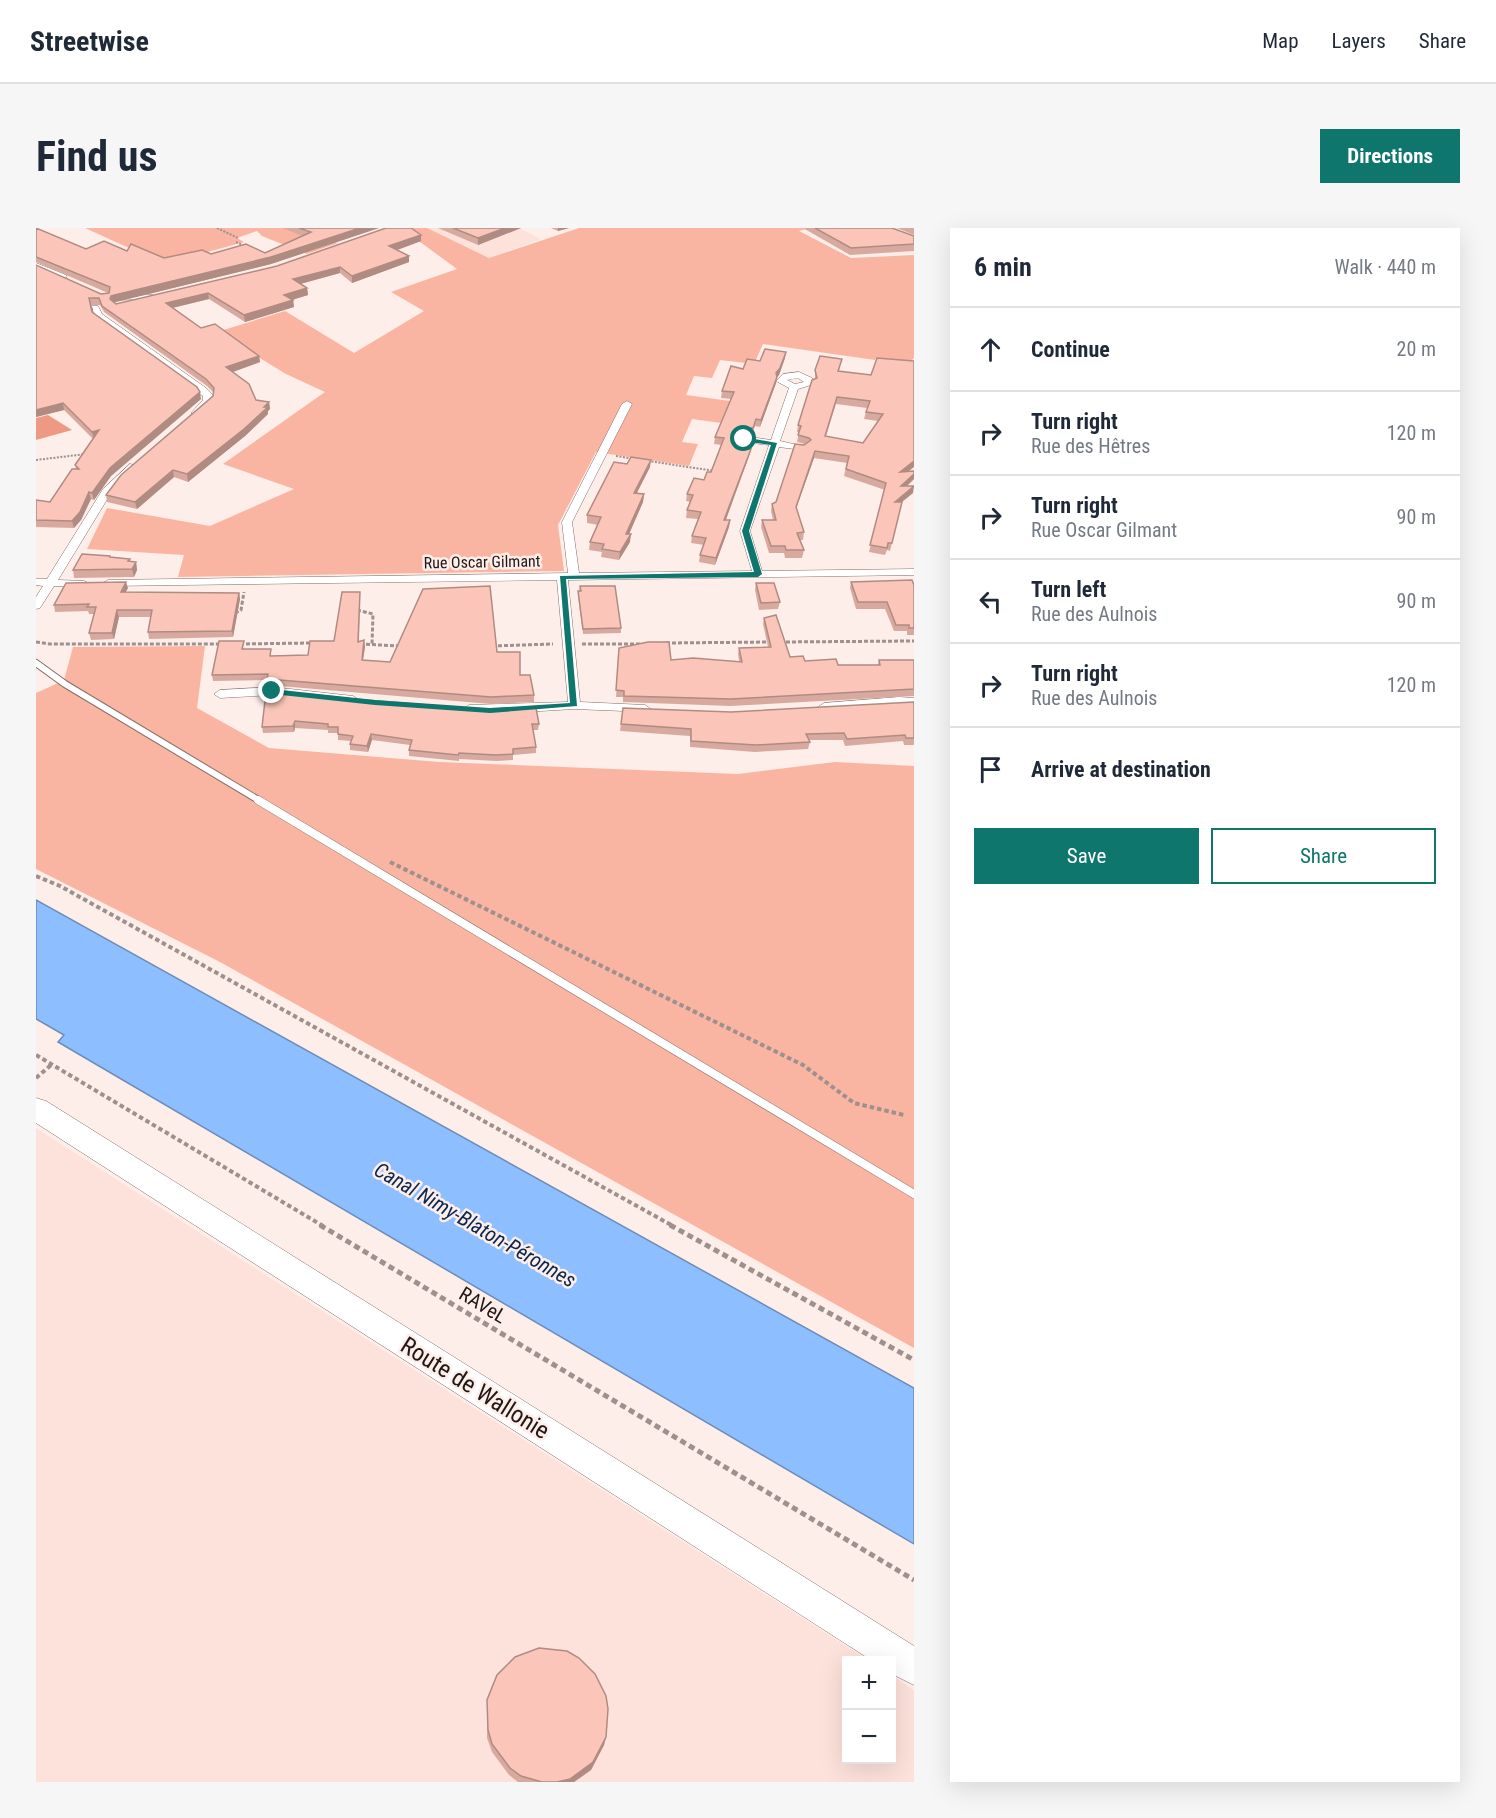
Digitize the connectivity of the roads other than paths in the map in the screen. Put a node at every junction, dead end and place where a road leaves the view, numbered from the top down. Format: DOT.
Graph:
graph roads {
  1 [pos="36,265"];
  2 [pos="75,284"];
  3 [pos="152,297"];
  4 [pos="95,301"];
  5 [pos="112,306"];
  6 [pos="115,326"];
  7 [pos="794,387"];
  8 [pos="627,404"];
  9 [pos="189,419"];
  10 [pos="744,439"];
  11 [pos="774,443"];
  12 [pos="802,447"];
  13 [pos="146,455"];
  14 [pos="914,572"];
  15 [pos="758,574"];
  16 [pos="568,577"];
  17 [pos="36,582"];
  18 [pos="50,584"];
  19 [pos="36,606"];
  20 [pos="36,663"];
  21 [pos="220,694"];
  22 [pos="364,701"];
  23 [pos="914,702"];
  24 [pos="574,705"];
  25 [pos="456,708"];
  26 [pos="810,709"];
  27 [pos="655,710"];
  28 [pos="36,1110"];
  29 [pos="914,1194"];
  30 [pos="914,1668"];
  1 -- 2 [label="street"];
  3 -- 5 [label="street"];
  4 -- 5 [label="street"];
  4 -- 5 [label="street"];
  4 -- 6 [label="street"];
  5 -- 6 [label="street"];
  6 -- 9 [label="street"];
  7 -- 11 [label="street"];
  8 -- 16 [label="street"];
  10 -- 11 [label="street"];
  11 -- 12 [label="street"];
  11 -- 15 [label="street"];
  13 -- 18 [label="street"];
  14 -- 15 [label="street, Rue Oscar Gilmant"];
  15 -- 16 [label="street, Rue Oscar Gilmant"];
  16 -- 18 [label="street, Rue Oscar Gilmant"];
  16 -- 24 [label="street"];
  17 -- 18 [label="street, Rue Oscar Gilmant"];
  18 -- 19 [label="street"];
  20 -- 29 [label="lane"];
  21 -- 22 [label="street"];
  23 -- 26 [label="street"];
  24 -- 25 [label="street"];
  24 -- 27 [label="street"];
  28 -- 30 [label="main road, Route de Wallonie"];
}
